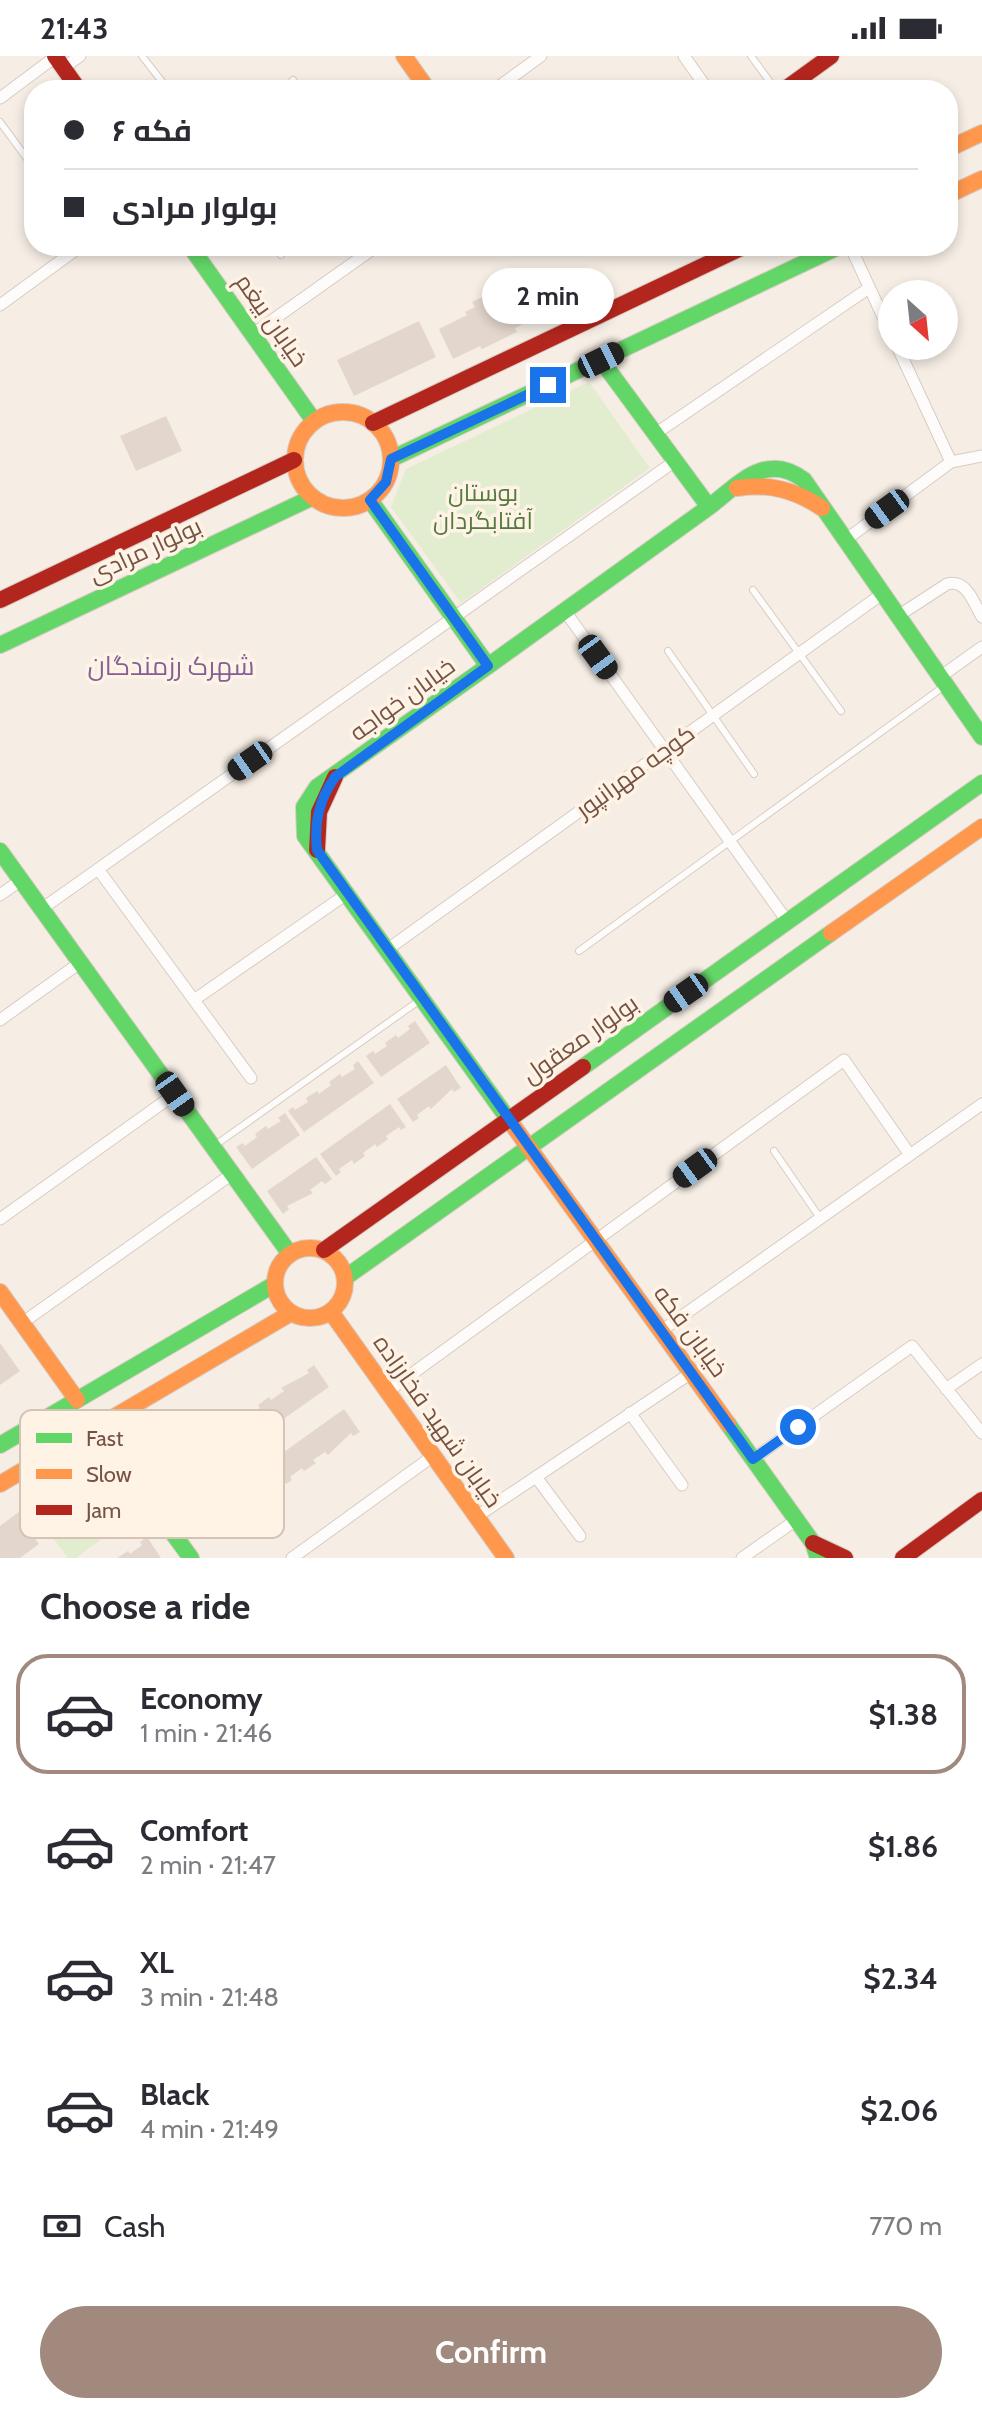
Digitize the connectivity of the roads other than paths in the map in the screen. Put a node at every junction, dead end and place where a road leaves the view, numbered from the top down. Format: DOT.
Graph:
graph roads {
  1 [pos="80,56"];
  2 [pos="142,56"];
  3 [pos="404,56"];
  4 [pos="541,56"];
  5 [pos="684,56"];
  6 [pos="751,56"];
  7 [pos="825,58"];
  8 [pos="58,60"];
  9 [pos="27,80"];
  10 [pos="72,80"];
  11 [pos="161,80"];
  12 [pos="421,80"];
  13 [pos="508,80"];
  14 [pos="701,80"];
  15 [pos="769,80"];
  16 [pos="797,80"];
  17 [pos="24,82"];
  18 [pos="0,98"];
  19 [pos="0,122"];
  20 [pos="982,133"];
  21 [pos="958,144"];
  22 [pos="24,154"];
  23 [pos="982,179"];
  24 [pos="958,190"];
  25 [pos="67,256"];
  26 [pos="197,256"];
  27 [pos="363,256"];
  28 [pos="724,256"];
  29 [pos="819,256"];
  30 [pos="855,256"];
  31 [pos="869,288"];
  32 [pos="0,305"];
  33 [pos="878,307"];
  34 [pos="253,334"];
  35 [pos="601,360"];
  36 [pos="904,360"];
  37 [pos="314,421"];
  38 [pos="373,423"];
  39 [pos="655,434"];
  40 [pos="982,456"];
  41 [pos="391,459"];
  42 [pos="294,460"];
  43 [pos="675,461"];
  44 [pos="951,462"];
  45 [pos="311,498"];
  46 [pos="370,500"];
  47 [pos="709,507"];
  48 [pos="844,541"];
  49 [pos="753,590"];
  50 [pos="882,594"];
  51 [pos="0,600"];
  52 [pos="565,611"];
  53 [pos="898,616"];
  54 [pos="453,617"];
  55 [pos="982,617"];
  56 [pos="0,645"];
  57 [pos="982,647"];
  58 [pos="668,651"];
  59 [pos="799,654"];
  60 [pos="488,666"];
  61 [pos="943,681"];
  62 [pos="841,711"];
  63 [pos="713,716"];
  64 [pos="982,737"];
  65 [pos="665,750"];
  66 [pos="754,774"];
  67 [pos="982,783"];
  68 [pos="982,827"];
  69 [pos="730,841"];
  70 [pos="0,851"];
  71 [pos="98,869"];
  72 [pos="21,880"];
  73 [pos="348,893"];
  74 [pos="0,895"];
  75 [pos="43,908"];
  76 [pos="787,921"];
  77 [pos="388,949"];
  78 [pos="579,951"];
  79 [pos="81,962"];
  80 [pos="423,998"];
  81 [pos="194,1000"];
  82 [pos="0,1020"];
  83 [pos="251,1078"];
  84 [pos="175,1094"];
  85 [pos="982,1104"];
  86 [pos="510,1118"];
  87 [pos="213,1146"];
  88 [pos="529,1146"];
  89 [pos="774,1151"];
  90 [pos="910,1155"];
  91 [pos="232,1174"];
  92 [pos="820,1218"];
  93 [pos="0,1219"];
  94 [pos="596,1240"];
  95 [pos="324,1250"];
  96 [pos="290,1254"];
  97 [pos="346,1277"];
  98 [pos="275,1284"];
  99 [pos="0,1292"];
  100 [pos="331,1312"];
  101 [pos="291,1313"];
  102 [pos="22,1323"];
  103 [pos="661,1331"];
  104 [pos="982,1364"];
  105 [pos="691,1373"];
  106 [pos="946,1389"];
  107 [pos="387,1392"];
  108 [pos="77,1400"];
  109 [pos="60,1410"];
  110 [pos="127,1410"];
  111 [pos="630,1413"];
  112 [pos="20,1433"];
  113 [pos="982,1433"];
  114 [pos="0,1445"];
  115 [pos="433,1456"];
  116 [pos="753,1459"];
  117 [pos="20,1472"];
  118 [pos="536,1477"];
  119 [pos="0,1484"];
  120 [pos="682,1485"];
  121 [pos="982,1500"];
  122 [pos="476,1517"];
  123 [pos="796,1520"];
  124 [pos="580,1536"];
  125 [pos="176,1538"];
  126 [pos="816,1551"];
  127 [pos="900,1557"];
  128 [pos="191,1558"];
  129 [pos="292,1558"];
  130 [pos="506,1558"];
  131 [pos="742,1558"];
  132 [pos="845,1558"];
  1 -- 8 [label="street"];
  2 -- 11 [label="lane"];
  3 -- 12 [label="street"];
  4 -- 13 [label="street"];
  5 -- 14 [label="street"];
  6 -- 15 [label="lane"];
  7 -- 16 [label="street"];
  8 -- 9 [label="street"];
  8 -- 10 [label="street"];
  17 -- 18 [label="street"];
  19 -- 22 [label="lane"];
  20 -- 21 [label="street"];
  23 -- 24 [label="street"];
  25 -- 32 [label="street"];
  26 -- 34 [label="street, خیابان بیغم"];
  27 -- 34 [label="street"];
  28 -- 38 [label="street"];
  29 -- 35 [label="street"];
  30 -- 31 [label="street"];
  31 -- 33 [label="street"];
  31 -- 39 [label="street"];
  34 -- 37 [label="street, خیابان بیغم"];
  35 -- 39 [label="street"];
  35 -- 41 [label="street"];
  36 -- 44 [label="street"];
  37 -- 38 [label="street"];
  37 -- 42 [label="street"];
  38 -- 41 [label="street"];
  39 -- 43 [label="street"];
  40 -- 44 [label="street"];
  41 -- 46 [label="street"];
  42 -- 45 [label="street"];
  42 -- 51 [label="street, بولوار مرادی"];
  43 -- 47 [label="street"];
  43 -- 54 [label="street"];
  44 -- 48 [label="street"];
  45 -- 46 [label="street"];
  45 -- 56 [label="street, بولوار مرادی"];
  46 -- 54 [label="street, خیابان خواجه"];
  47 -- 48 [label="street"];
  47 -- 52 [label="street"];
  48 -- 50 [label="street"];
  49 -- 59 [label="lane"];
  50 -- 53 [label="street"];
  50 -- 59 [label="street, کوچه مهرانپور"];
  52 -- 60 [label="street"];
  52 -- 65 [label="street"];
  53 -- 55 [label="street"];
  53 -- 61 [label="street"];
  54 -- 60 [label="street, خیابان خواجه"];
  54 -- 71 [label="street"];
  57 -- 61 [label="street"];
  58 -- 63 [label="lane"];
  59 -- 62 [label="lane"];
  59 -- 63 [label="street, کوچه مهرانپور"];
  60 -- 73 [label="street, خیابان خواجه"];
  61 -- 64 [label="street"];
  61 -- 69 [label="lane"];
  63 -- 65 [label="street, کوچه مهرانپور"];
  63 -- 66 [label="lane"];
  65 -- 69 [label="street"];
  65 -- 77 [label="street, کوچه مهرانپور"];
  67 -- 76 [label="street, بولوار معقول"];
  68 -- 88 [label="street"];
  69 -- 76 [label="street"];
  69 -- 78 [label="lane"];
  70 -- 72 [label="street"];
  71 -- 75 [label="street"];
  71 -- 81 [label="street"];
  72 -- 74 [label="street"];
  72 -- 75 [label="street"];
  73 -- 77 [label="street, خیابان خواجه"];
  73 -- 81 [label="street"];
  75 -- 79 [label="street"];
  76 -- 86 [label="street, بولوار معقول"];
  77 -- 80 [label="street, خیابان خواجه"];
  79 -- 82 [label="street"];
  79 -- 84 [label="street"];
  80 -- 86 [label="street, خیابان خواجه"];
  80 -- 87 [label="lane"];
  81 -- 83 [label="street"];
  84 -- 87 [label="street"];
  84 -- 93 [label="street"];
  85 -- 90 [label="street"];
  86 -- 88 [label="street, خیابان خواجه"];
  86 -- 95 [label="street, بولوار معقول"];
  87 -- 91 [label="street"];
  88 -- 94 [label="street, خیابان فکه"];
  88 -- 97 [label="street"];
  89 -- 92 [label="lane"];
  90 -- 92 [label="street"];
  90 -- 94 [label="street"];
  91 -- 96 [label="street"];
  91 -- 102 [label="street"];
  92 -- 103 [label="street"];
  94 -- 103 [label="street, خیابان فکه"];
  94 -- 107 [label="street"];
  95 -- 96 [label="street"];
  95 -- 97 [label="street"];
  96 -- 98 [label="street"];
  97 -- 100 [label="street"];
  98 -- 101 [label="street"];
  98 -- 108 [label="street"];
  99 -- 102 [label="street"];
  100 -- 101 [label="street"];
  100 -- 107 [label="street, خیابان شهید فخارزاده"];
  101 -- 110 [label="street"];
  102 -- 108 [label="street"];
  103 -- 105 [label="street, خیابان فکه"];
  104 -- 106 [label="street"];
  105 -- 111 [label="street"];
  105 -- 116 [label="street, خیابان فکه"];
  106 -- 113 [label="street"];
  106 -- 116 [label="street"];
  107 -- 115 [label="street, خیابان شهید فخارزاده"];
  108 -- 109 [label="street"];
  111 -- 118 [label="street"];
  111 -- 120 [label="street"];
  112 -- 114 [label="street"];
  115 -- 122 [label="street, خیابان شهید فخارزاده"];
  115 -- 129 [label="street"];
  116 -- 123 [label="street, خیابان فکه"];
  117 -- 119 [label="street"];
  118 -- 122 [label="street"];
  118 -- 124 [label="street"];
  121 -- 127 [label="street"];
  122 -- 130 [label="street, خیابان شهید فخارزاده"];
  123 -- 126 [label="street, خیابان فکه"];
  123 -- 131 [label="street"];
  125 -- 128 [label="street"];
  126 -- 132 [label="street"];
}
